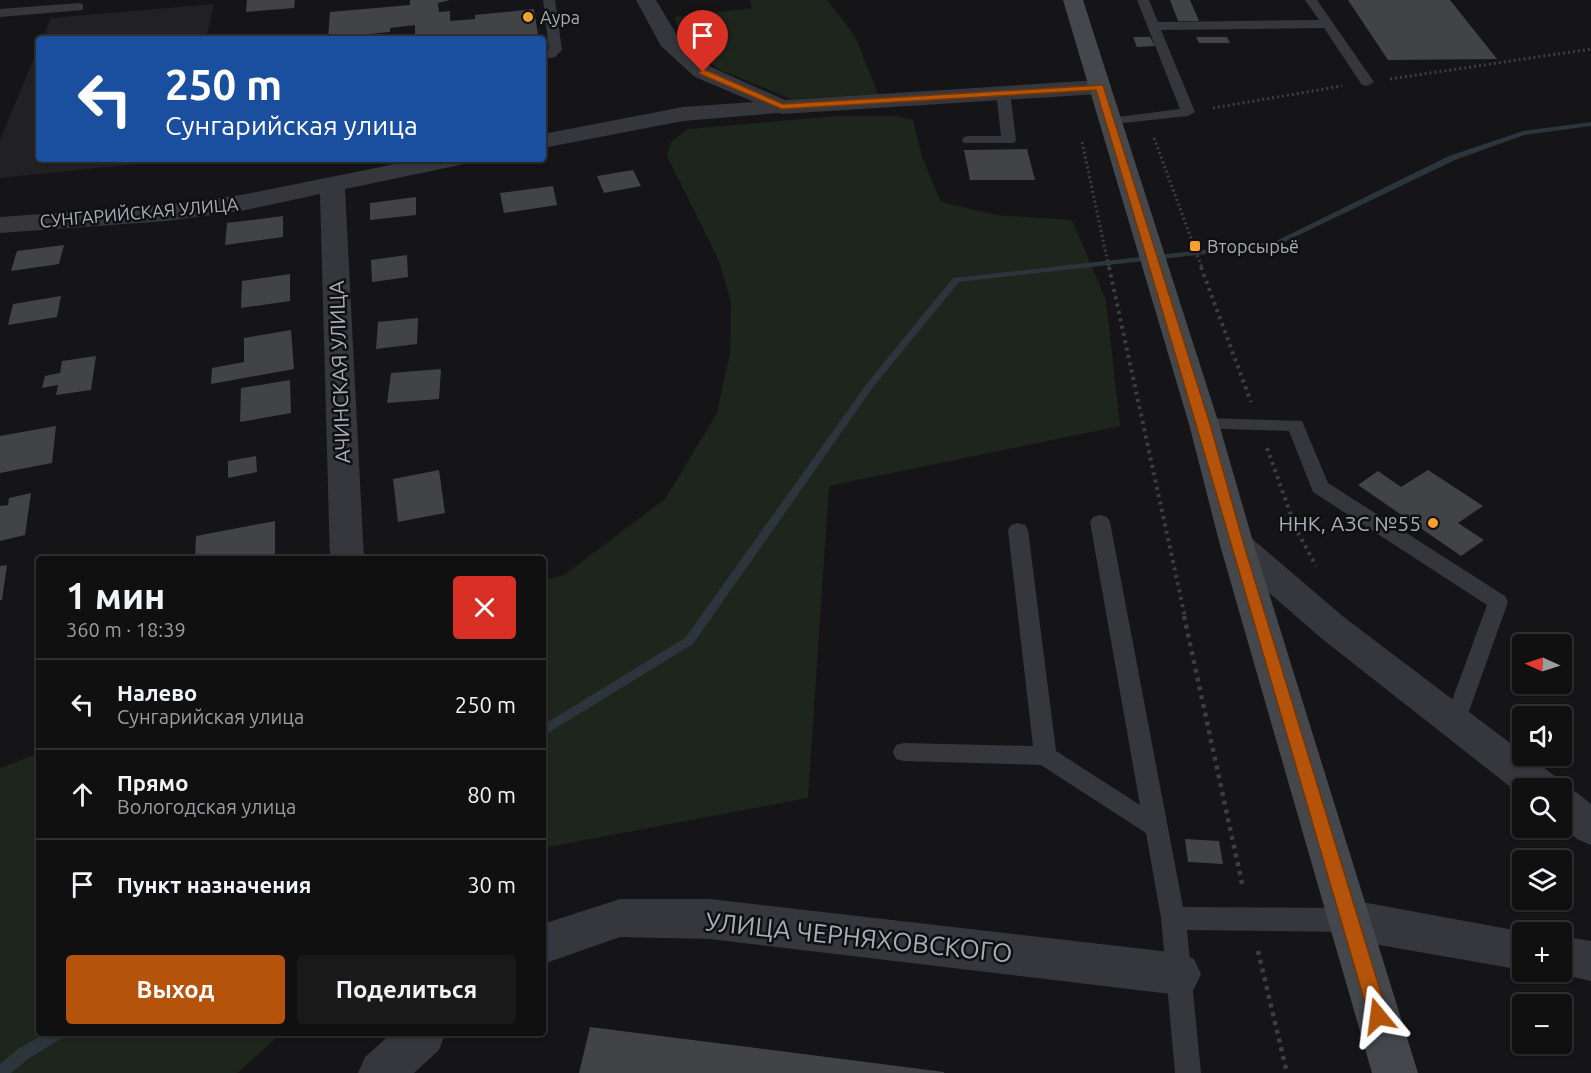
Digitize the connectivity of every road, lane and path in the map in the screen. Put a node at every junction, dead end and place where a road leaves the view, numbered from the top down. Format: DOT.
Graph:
graph roads {
  1 [pos="549,0"];
  2 [pos="646,0"];
  3 [pos="1073,0"];
  4 [pos="1143,0"];
  5 [pos="1311,0"];
  6 [pos="79,7"];
  7 [pos="0,13"];
  8 [pos="1326,24"];
  9 [pos="1154,26"];
  10 [pos="546,54"];
  11 [pos="1367,82"];
  12 [pos="1099,87"];
  13 [pos="1003,92"];
  14 [pos="782,107"];
  15 [pos="1146,117"];
  16 [pos="1110,122"];
  17 [pos="1082,139"];
  18 [pos="546,140"];
  19 [pos="969,140"];
  20 [pos="441,162"];
  21 [pos="332,185"];
  22 [pos="0,225"];
  23 [pos="1204,424"];
  24 [pos="1259,425"];
  25 [pos="1100,522"];
  26 [pos="1018,530"];
  27 [pos="1238,545"];
  28 [pos="347,556"];
  29 [pos="1322,575"];
  30 [pos="1455,722"];
  31 [pos="904,752"];
  32 [pos="1045,756"];
  33 [pos="1528,778"];
  34 [pos="1572,812"];
  35 [pos="1156,827"];
  36 [pos="1591,827"];
  37 [pos="1173,918"];
  38 [pos="1250,919"];
  39 [pos="1351,920"];
  40 [pos="546,943"];
  41 [pos="1512,948"];
  42 [pos="1572,958"];
  43 [pos="1591,961"];
  44 [pos="1179,974"];
  45 [pos="1378,1016"];
  46 [pos="1188,1073"];
  47 [pos="1287,1073"];
  48 [pos="1373,1073"];
  49 [pos="1395,1073"];
  1 -- 10 [label="lane"];
  2 -- 14 [label="street"];
  3 -- 12 [label="main road"];
  4 -- 9 [label="lane"];
  5 -- 8 [label="lane"];
  6 -- 7 [label="lane"];
  8 -- 9 [label="lane"];
  8 -- 11 [label="lane"];
  9 -- 15 [label="lane"];
  12 -- 13 [label="street"];
  12 -- 16 [label="main road"];
  13 -- 14 [label="street"];
  13 -- 19 [label="lane"];
  14 -- 18 [label="street"];
  15 -- 16 [label="lane"];
  15 -- 24 [label="path"];
  16 -- 23 [label="main road"];
  17 -- 38 [label="path"];
  20 -- 21 [label="street, СУНГАРИЙСКАЯ УЛИЦА"];
  21 -- 22 [label="street, СУНГАРИЙСКАЯ УЛИЦА"];
  21 -- 28 [label="street, АЧИНСКАЯ УЛИЦА"];
  23 -- 24 [label="lane"];
  23 -- 27 [label="main road"];
  24 -- 29 [label="path"];
  24 -- 30 [label="lane"];
  25 -- 35 [label="lane"];
  26 -- 32 [label="lane"];
  27 -- 30 [label="street"];
  27 -- 39 [label="main road"];
  30 -- 33 [label="street"];
  31 -- 32 [label="lane"];
  32 -- 35 [label="lane"];
  34 -- 36 [label="street"];
  35 -- 37 [label="lane"];
  37 -- 38 [label="lane"];
  37 -- 44 [label="lane"];
  38 -- 39 [label="lane"];
  38 -- 47 [label="path"];
  39 -- 41 [label="street"];
  39 -- 45 [label="main road"];
  40 -- 44 [label="street, УЛИЦА ЧЕРНЯХОВСКОГО"];
  42 -- 43 [label="street"];
  44 -- 46 [label="lane"];
  45 -- 48 [label="lane"];
  45 -- 49 [label="main road"];
}
